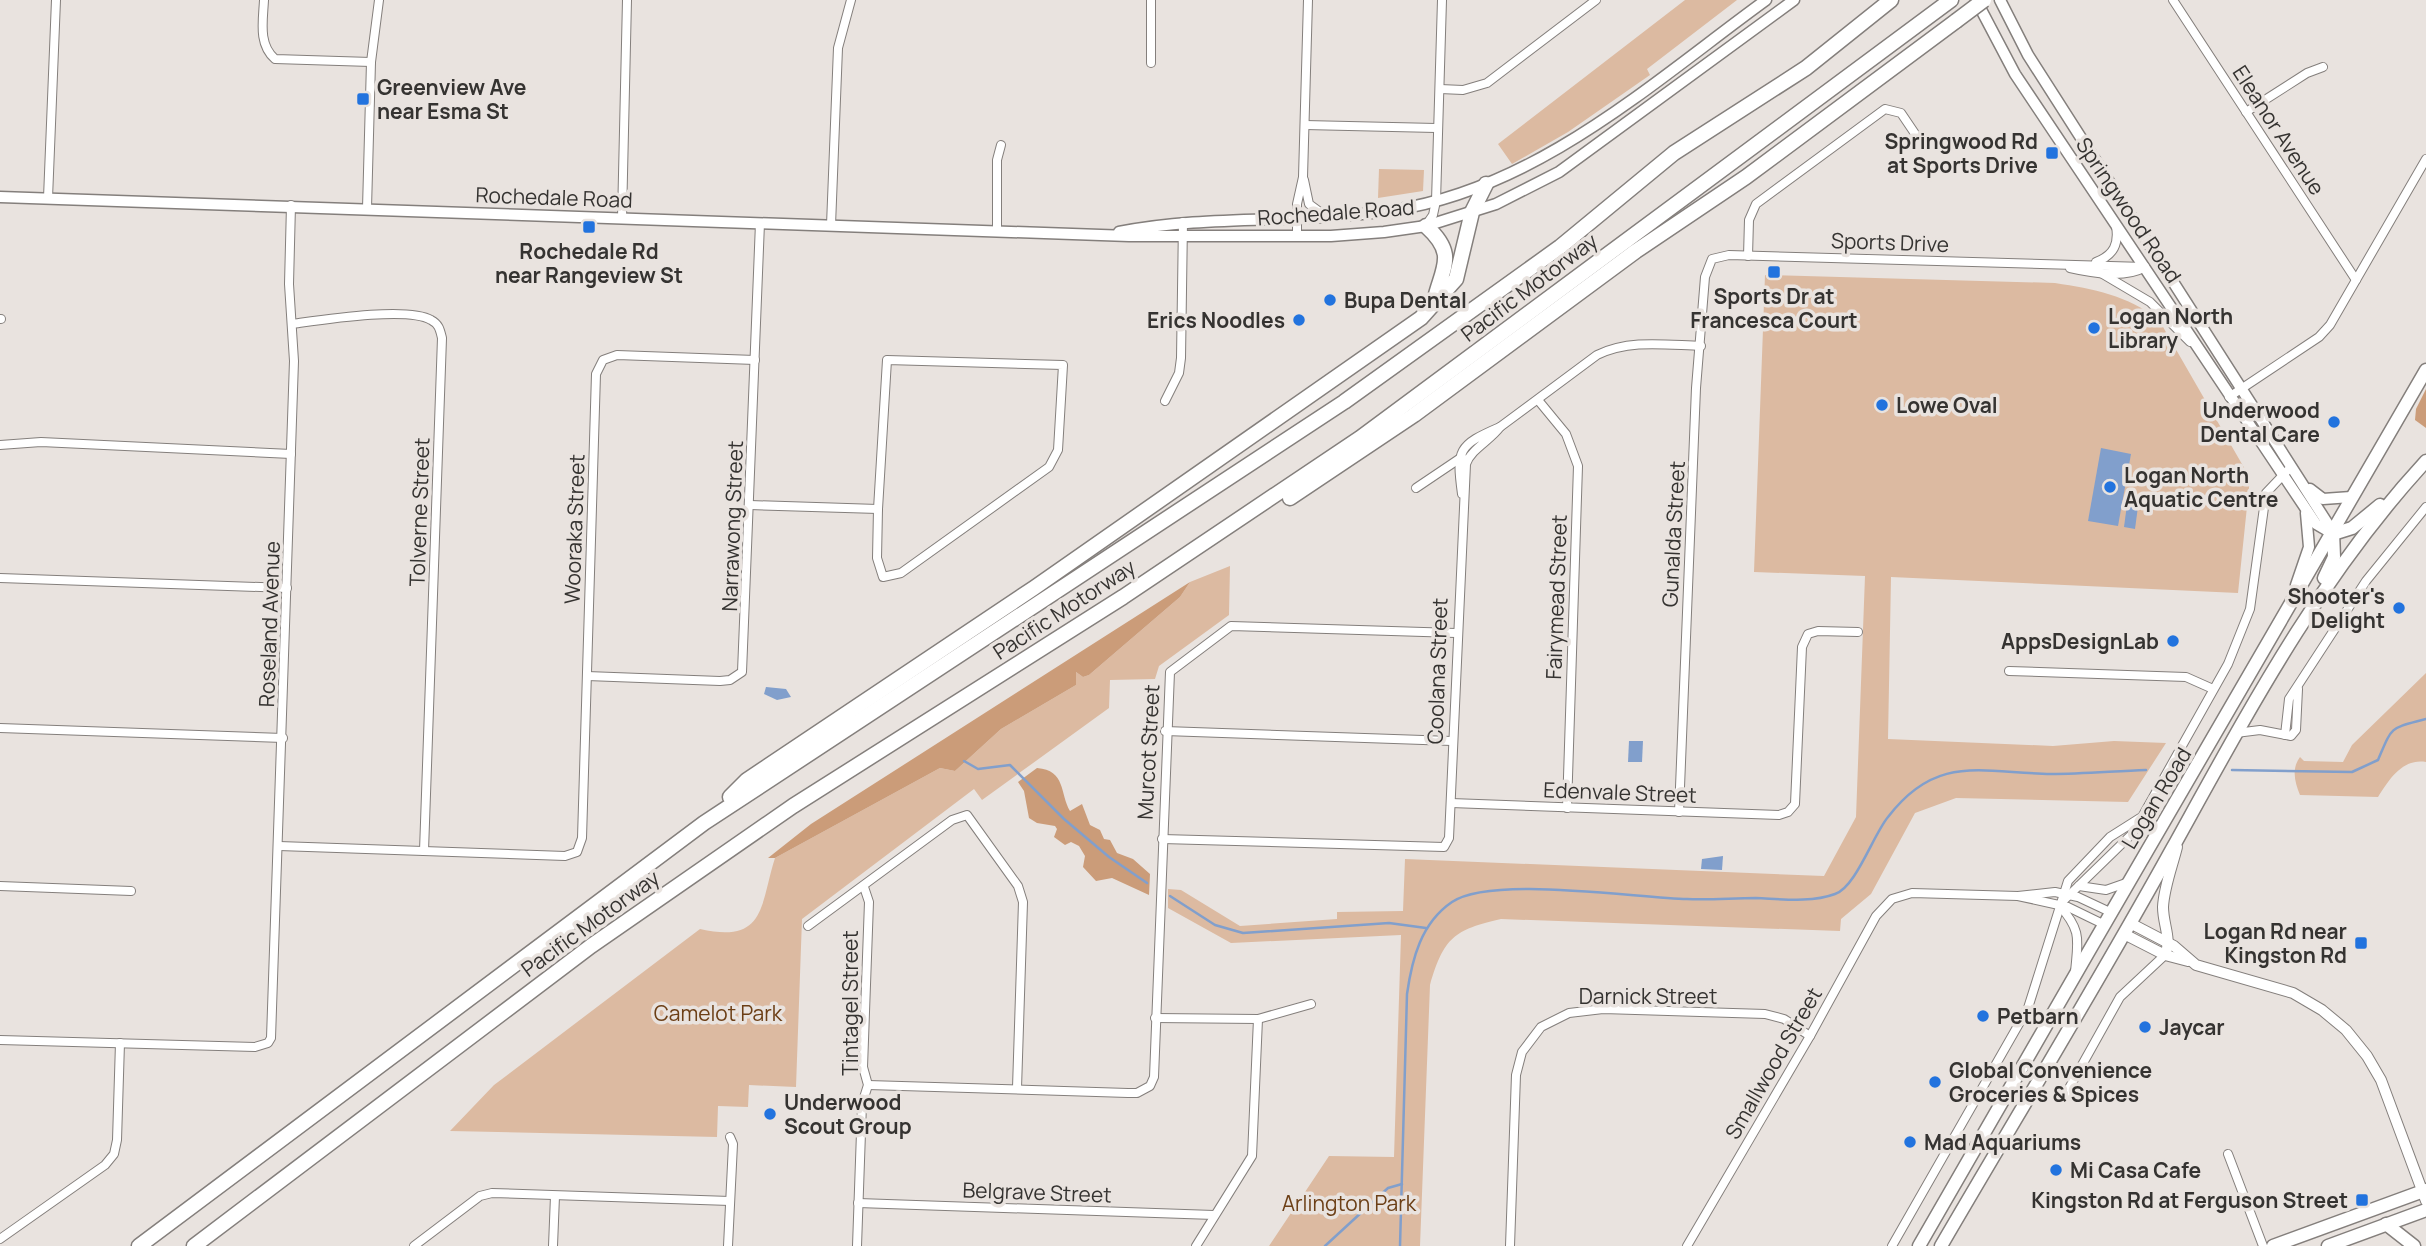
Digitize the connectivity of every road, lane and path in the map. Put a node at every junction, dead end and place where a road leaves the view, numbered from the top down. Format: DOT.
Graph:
graph roads {
  1 [pos="56,0"];
  2 [pos="264,0"];
  3 [pos="379,0"];
  4 [pos="627,0"];
  5 [pos="851,0"];
  6 [pos="1151,0"];
  7 [pos="1308,0"];
  8 [pos="1442,0"];
  9 [pos="1596,0"];
  10 [pos="1766,0"];
  11 [pos="1794,0"];
  12 [pos="1891,0"];
  13 [pos="1951,0"];
  14 [pos="1976,0"];
  15 [pos="1984,0"];
  16 [pos="2000,0"];
  17 [pos="2173,0"];
  18 [pos="371,62"];
  19 [pos="1151,63"];
  20 [pos="2323,67"];
  21 [pos="1440,89"];
  22 [pos="2246,112"];
  23 [pos="1305,125"];
  24 [pos="1436,128"];
  25 [pos="1001,145"];
  26 [pos="1924,146"];
  27 [pos="2426,159"];
  28 [pos="1303,177"];
  29 [pos="1486,184"];
  30 [pos="0,197"];
  31 [pos="48,198"];
  32 [pos="1436,201"];
  33 [pos="291,205"];
  34 [pos="368,208"];
  35 [pos="1472,212"];
  36 [pos="1324,215"];
  37 [pos="1295,217"];
  38 [pos="622,218"];
  39 [pos="2112,219"];
  40 [pos="1183,222"];
  41 [pos="760,223"];
  42 [pos="831,225"];
  43 [pos="1426,226"];
  44 [pos="997,230"];
  45 [pos="1107,234"];
  46 [pos="1297,236"];
  47 [pos="1183,238"];
  48 [pos="1748,256"];
  49 [pos="2160,258"];
  50 [pos="1712,259"];
  51 [pos="2087,264"];
  52 [pos="2067,267"];
  53 [pos="2145,267"];
  54 [pos="2101,273"];
  55 [pos="2356,280"];
  56 [pos="1433,307"];
  57 [pos="292,324"];
  58 [pos="2212,338"];
  59 [pos="1702,346"];
  60 [pos="2199,352"];
  61 [pos="755,360"];
  62 [pos="2211,369"];
  63 [pos="2426,370"];
  64 [pos="2243,387"];
  65 [pos="2229,397"];
  66 [pos="1538,400"];
  67 [pos="1165,401"];
  68 [pos="0,444"];
  69 [pos="291,454"];
  70 [pos="1463,458"];
  71 [pos="2426,461"];
  72 [pos="2294,467"];
  73 [pos="1438,471"];
  74 [pos="2283,475"];
  75 [pos="1460,476"];
  76 [pos="2305,485"];
  77 [pos="1416,488"];
  78 [pos="2402,488"];
  79 [pos="1462,494"];
  80 [pos="2351,497"];
  81 [pos="750,505"];
  82 [pos="2426,507"];
  83 [pos="2305,508"];
  84 [pos="878,509"];
  85 [pos="2333,533"];
  86 [pos="0,578"];
  87 [pos="287,588"];
  88 [pos="1123,597"];
  89 [pos="2311,607"];
  90 [pos="2284,617"];
  91 [pos="1858,632"];
  92 [pos="1456,633"];
  93 [pos="2009,671"];
  94 [pos="587,676"];
  95 [pos="2213,689"];
  96 [pos="0,728"];
  97 [pos="1165,731"];
  98 [pos="2234,734"];
  99 [pos="283,738"];
  100 [pos="1452,741"];
  101 [pos="1451,803"];
  102 [pos="1567,808"];
  103 [pos="1679,812"];
  104 [pos="2141,817"];
  105 [pos="704,823"];
  106 [pos="2180,833"];
  107 [pos="1161,839"];
  108 [pos="279,846"];
  109 [pos="424,851"];
  110 [pos="2126,883"];
  111 [pos="0,886"];
  112 [pos="2079,886"];
  113 [pos="864,887"];
  114 [pos="131,891"];
  115 [pos="2066,894"];
  116 [pos="2018,896"];
  117 [pos="2059,905"];
  118 [pos="2106,918"];
  119 [pos="808,926"];
  120 [pos="2127,928"];
  121 [pos="2170,944"];
  122 [pos="2165,955"];
  123 [pos="2189,961"];
  124 [pos="2074,973"];
  125 [pos="1311,1004"];
  126 [pos="1155,1018"];
  127 [pos="1258,1019"];
  128 [pos="1810,1035"];
  129 [pos="0,1040"];
  130 [pos="120,1043"];
  131 [pos="868,1085"];
  132 [pos="1017,1088"];
  133 [pos="2063,1099"];
  134 [pos="730,1137"];
  135 [pos="2228,1154"];
  136 [pos="2425,1194"];
  137 [pos="555,1196"];
  138 [pos="730,1201"];
  139 [pos="858,1203"];
  140 [pos="2426,1210"];
  141 [pos="1214,1215"];
  142 [pos="2386,1224"];
  143 [pos="0,1239"];
  144 [pos="139,1246"];
  145 [pos="194,1246"];
  146 [pos="414,1246"];
  147 [pos="553,1246"];
  148 [pos="728,1246"];
  149 [pos="857,1246"];
  150 [pos="1196,1246"];
  151 [pos="1510,1246"];
  152 [pos="1687,1246"];
  153 [pos="1892,1246"];
  154 [pos="1919,1246"];
  155 [pos="1941,1246"];
  156 [pos="2263,1246"];
  157 [pos="2273,1246"];
  158 [pos="2328,1246"];
  159 [pos="2414,1246"];
  1 -- 31 [label="street"];
  2 -- 18 [label="street"];
  3 -- 18 [label="street"];
  4 -- 38 [label="street"];
  5 -- 42 [label="street"];
  6 -- 19 [label="street"];
  7 -- 23 [label="street"];
  8 -- 21 [label="street"];
  9 -- 21 [label="street"];
  10 -- 29 [label="main road, Rochedale Road"];
  11 -- 35 [label="main road, Rochedale Road"];
  12 -- 105 [label="highway, Pacific Motorway"];
  13 -- 88 [label="highway, Pacific Motorway"];
  14 -- 39 [label="main road, Springwood Road"];
  15 -- 88 [label="highway, bridge"];
  16 -- 49 [label="main road, Springwood Road"];
  17 -- 22 [label="street, Eleanor Avenue"];
  18 -- 34 [label="street"];
  20 -- 22 [label="street"];
  21 -- 24 [label="street"];
  22 -- 55 [label="street, Eleanor Avenue"];
  23 -- 24 [label="street"];
  23 -- 28 [label="street"];
  24 -- 32 [label="street"];
  25 -- 44 [label="street"];
  26 -- 48 [label="street"];
  27 -- 55 [label="street"];
  28 -- 36 [label="street"];
  28 -- 37 [label="street"];
  29 -- 32 [label="main road, Rochedale Road"];
  29 -- 35 [label="highway"];
  30 -- 31 [label="main road, Rochedale Road"];
  31 -- 33 [label="main road, Rochedale Road"];
  32 -- 36 [label="main road, Rochedale Road"];
  32 -- 43 [label="street"];
  33 -- 34 [label="main road, Rochedale Road"];
  33 -- 57 [label="street, Roseland Avenue"];
  34 -- 38 [label="main road, Rochedale Road"];
  35 -- 43 [label="main road, Rochedale Road"];
  35 -- 56 [label="highway"];
  36 -- 37 [label="main road, Rochedale Road"];
  37 -- 40 [label="main road, Rochedale Road"];
  37 -- 46 [label="street"];
  38 -- 41 [label="main road, Rochedale Road"];
  39 -- 51 [label="street"];
  39 -- 53 [label="main road, Springwood Road"];
  40 -- 45 [label="main road, Rochedale Road"];
  40 -- 47 [label="street"];
  41 -- 42 [label="main road, Rochedale Road"];
  41 -- 61 [label="street, Narrawong Street"];
  42 -- 44 [label="main road, Rochedale Road"];
  43 -- 46 [label="main road, Rochedale Road"];
  43 -- 56 [label="highway"];
  44 -- 45 [label="main road, Rochedale Road"];
  45 -- 47 [label="main road, Rochedale Road"];
  46 -- 47 [label="main road, Rochedale Road"];
  47 -- 67 [label="street"];
  48 -- 50 [label="street, Sports Drive"];
  48 -- 52 [label="street, Sports Drive"];
  49 -- 53 [label="main road, Sports Drive"];
  49 -- 58 [label="main road, Springwood Road"];
  50 -- 59 [label="street, Gunalda Street"];
  51 -- 52 [label="street, Sports Drive"];
  51 -- 53 [label="street, Sports Drive"];
  52 -- 54 [label="street, Sports Drive"];
  53 -- 54 [label="street, Sports Drive"];
  53 -- 60 [label="main road, Springwood Road"];
  54 -- 60 [label="street, Sports Drive"];
  55 -- 64 [label="street"];
  56 -- 105 [label="highway"];
  57 -- 69 [label="street, Roseland Avenue"];
  57 -- 109 [label="street, Tolverne Street"];
  58 -- 62 [label="main road"];
  58 -- 64 [label="main road, Springwood Road"];
  59 -- 66 [label="street"];
  59 -- 103 [label="street, Gunalda Street"];
  60 -- 62 [label="main road, Springwood Road"];
  61 -- 81 [label="street, Narrawong Street"];
  61 -- 94 [label="street, Wooraka Street"];
  62 -- 65 [label="main road, Springwood Road"];
  63 -- 80 [label="main road, Logan Road"];
  64 -- 65 [label="street"];
  64 -- 72 [label="main road, Springwood Road"];
  65 -- 74 [label="main road, Springwood Road"];
  66 -- 70 [label="street"];
  66 -- 102 [label="street, Fairymead Street"];
  68 -- 69 [label="street"];
  69 -- 87 [label="street, Roseland Avenue"];
  70 -- 73 [label="street"];
  70 -- 75 [label="street, Coolana Street"];
  70 -- 79 [label="street, Coolana Street"];
  71 -- 78 [label="main road, Logan Road"];
  72 -- 74 [label="street, Logan Road"];
  72 -- 76 [label="main road, Springwood Road"];
  73 -- 75 [label="street"];
  73 -- 77 [label="street"];
  74 -- 83 [label="main road, Springwood Road"];
  74 -- 95 [label="street, Logan Road"];
  75 -- 79 [label="street, Coolana Street"];
  76 -- 80 [label="main road"];
  76 -- 85 [label="main road, Springwood Road"];
  78 -- 85 [label="main road"];
  78 -- 89 [label="main road, Logan Road"];
  79 -- 92 [label="street, Coolana Street"];
  80 -- 85 [label="main road, Logan Road"];
  81 -- 84 [label="street"];
  81 -- 94 [label="street, Narrawong Street"];
  82 -- 98 [label="street"];
  83 -- 85 [label="main road, Springwood Road"];
  83 -- 90 [label="main road"];
  84 -- 84 [label="street"];
  85 -- 89 [label="main road"];
  85 -- 90 [label="main road, Logan Road"];
  86 -- 87 [label="street"];
  87 -- 99 [label="street, Roseland Avenue"];
  88 -- 145 [label="highway, Pacific Motorway"];
  89 -- 98 [label="main road, Logan Road"];
  90 -- 110 [label="main road, Logan Road"];
  91 -- 103 [label="street, Edenvale Street"];
  92 -- 97 [label="street, Murcot Street"];
  92 -- 100 [label="street, Coolana Street"];
  93 -- 95 [label="street"];
  94 -- 109 [label="street, Wooraka Street"];
  95 -- 104 [label="street, Logan Road"];
  96 -- 99 [label="street"];
  97 -- 100 [label="street"];
  97 -- 107 [label="street, Murcot Street"];
  98 -- 106 [label="main road, Logan Road"];
  99 -- 108 [label="street, Roseland Avenue"];
  100 -- 101 [label="street, Coolana Street"];
  101 -- 102 [label="street, Edenvale Street"];
  101 -- 107 [label="street, Coolana Street"];
  102 -- 103 [label="street, Edenvale Street"];
  104 -- 112 [label="street, Logan Road"];
  104 -- 115 [label="street, Logan Road"];
  105 -- 144 [label="highway, Pacific Motorway"];
  106 -- 120 [label="main road, Logan Road"];
  106 -- 121 [label="street"];
  107 -- 126 [label="street, Murcot Street"];
  108 -- 109 [label="street"];
  108 -- 130 [label="street, Roseland Avenue"];
  110 -- 112 [label="street"];
  110 -- 118 [label="main road, Logan Road"];
  111 -- 114 [label="street"];
  112 -- 115 [label="street, Logan Road"];
  113 -- 119 [label="street"];
  113 -- 131 [label="street, Tintagel Street"];
  113 -- 132 [label="street"];
  115 -- 116 [label="street"];
  115 -- 117 [label="street, Logan Road"];
  115 -- 118 [label="street"];
  116 -- 117 [label="street"];
  116 -- 128 [label="street, Smallwood Street"];
  117 -- 118 [label="street"];
  117 -- 124 [label="street"];
  117 -- 153 [label="street"];
  118 -- 120 [label="main road"];
  118 -- 124 [label="main road, Logan Road"];
  120 -- 121 [label="street"];
  120 -- 122 [label="street"];
  120 -- 155 [label="main road, Logan Road"];
  121 -- 122 [label="street"];
  121 -- 123 [label="street"];
  122 -- 123 [label="street"];
  122 -- 133 [label="street"];
  123 -- 136 [label="street"];
  124 -- 154 [label="main road, Logan Road"];
  125 -- 127 [label="street"];
  126 -- 127 [label="street"];
  126 -- 132 [label="street, Murcot Street"];
  127 -- 141 [label="street"];
  128 -- 151 [label="street, Darnick Street"];
  128 -- 152 [label="street, Smallwood Street"];
  129 -- 130 [label="street"];
  130 -- 143 [label="street"];
  131 -- 132 [label="street"];
  131 -- 139 [label="street, Tintagel Street"];
  134 -- 138 [label="street"];
  135 -- 156 [label="street"];
  136 -- 157 [label="main road"];
  137 -- 138 [label="street"];
  137 -- 146 [label="street"];
  137 -- 147 [label="street"];
  138 -- 148 [label="street"];
  139 -- 141 [label="street, Belgrave Street"];
  139 -- 149 [label="street, Tintagel Street"];
  140 -- 142 [label="main road"];
  141 -- 150 [label="street"];
  142 -- 158 [label="main road"];
  142 -- 159 [label="main road"];
}
